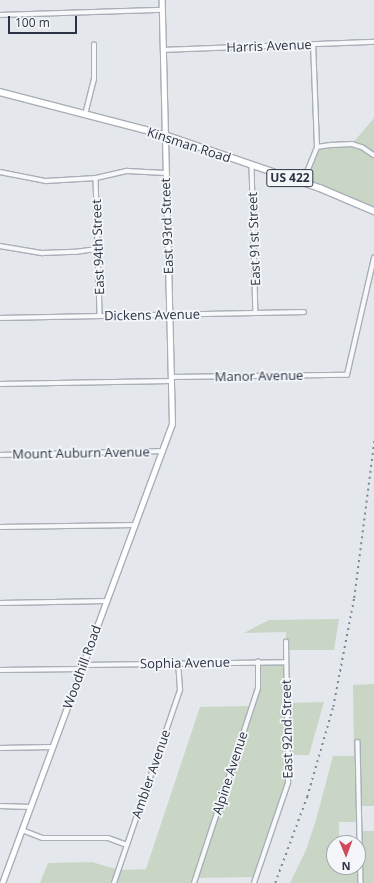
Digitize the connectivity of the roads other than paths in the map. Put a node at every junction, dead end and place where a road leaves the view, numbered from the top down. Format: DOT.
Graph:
graph roads {
  1 [pos="162,0"];
  2 [pos="162,10"];
  3 [pos="0,15"];
  4 [pos="374,42"];
  5 [pos="94,45"];
  6 [pos="313,45"];
  7 [pos="163,50"];
  8 [pos="0,92"];
  9 [pos="85,115"];
  10 [pos="165,135"];
  11 [pos="317,147"];
  12 [pos="374,155"];
  13 [pos="252,165"];
  14 [pos="0,172"];
  15 [pos="166,174"];
  16 [pos="96,178"];
  17 [pos="303,182"];
  18 [pos="374,211"];
  19 [pos="0,246"];
  20 [pos="97,249"];
  21 [pos="374,258"];
  22 [pos="304,312"];
  23 [pos="256,313"];
  24 [pos="170,314"];
  25 [pos="100,316"];
  26 [pos="0,318"];
  27 [pos="171,379"];
  28 [pos="0,384"];
  29 [pos="163,451"];
  30 [pos="0,455"];
  31 [pos="135,525"];
  32 [pos="0,527"];
  33 [pos="107,601"];
  34 [pos="0,603"];
  35 [pos="286,642"];
  36 [pos="258,662"];
  37 [pos="286,662"];
  38 [pos="178,663"];
  39 [pos="82,667"];
  40 [pos="0,670"];
  41 [pos="358,742"];
  42 [pos="53,747"];
  43 [pos="0,748"];
  44 [pos="0,806"];
  45 [pos="31,807"];
  46 [pos="22,830"];
  47 [pos="127,845"];
  48 [pos="2,883"];
  49 [pos="114,883"];
  50 [pos="194,883"];
  51 [pos="254,883"];
  52 [pos="361,883"];
  1 -- 2 [label="main road, East 93rd Street"];
  2 -- 3 [label="street"];
  2 -- 7 [label="main road, East 93rd Street"];
  4 -- 6 [label="street, Harris Avenue"];
  5 -- 9 [label="street"];
  6 -- 7 [label="street, Harris Avenue"];
  6 -- 11 [label="street"];
  7 -- 10 [label="main road, East 93rd Street"];
  8 -- 9 [label="main road, Kinsman Road / US 422"];
  9 -- 10 [label="main road, Kinsman Road / US 422"];
  10 -- 13 [label="main road, Kinsman Road / US 422"];
  10 -- 15 [label="main road, East 93rd Street"];
  11 -- 12 [label="street"];
  11 -- 17 [label="street"];
  13 -- 17 [label="main road, Kinsman Road / US 422"];
  13 -- 23 [label="street, East 91st Street"];
  14 -- 16 [label="street"];
  15 -- 16 [label="street"];
  15 -- 24 [label="main road, East 93rd Street"];
  16 -- 20 [label="street, East 94th Street"];
  17 -- 18 [label="main road, Kinsman Road / US 422"];
  19 -- 20 [label="street"];
  20 -- 25 [label="street, East 94th Street"];
  21 -- 27 [label="street, Manor Avenue"];
  22 -- 23 [label="street, Dickens Avenue"];
  23 -- 24 [label="street, Dickens Avenue"];
  24 -- 25 [label="street, Dickens Avenue"];
  24 -- 27 [label="main road, East 93rd Street"];
  25 -- 26 [label="street, Dickens Avenue"];
  27 -- 28 [label="street, Manor Avenue"];
  27 -- 29 [label="main road, East 93rd Street"];
  29 -- 30 [label="street, Mount Auburn Avenue"];
  29 -- 31 [label="main road, Woodhill Road"];
  31 -- 32 [label="street"];
  31 -- 33 [label="main road, Woodhill Road"];
  33 -- 34 [label="street"];
  33 -- 39 [label="main road, Woodhill Road"];
  35 -- 37 [label="street, East 92nd Street"];
  36 -- 37 [label="street, Sophia Avenue"];
  36 -- 38 [label="street, Sophia Avenue"];
  36 -- 50 [label="street, Alpine Avenue"];
  37 -- 51 [label="street, East 92nd Street"];
  38 -- 39 [label="street, Sophia Avenue"];
  38 -- 47 [label="street, Ambler Avenue"];
  39 -- 40 [label="street, Sophia Avenue"];
  39 -- 42 [label="main road, Woodhill Road"];
  41 -- 52 [label="street"];
  42 -- 43 [label="street"];
  42 -- 45 [label="main road, Woodhill Road"];
  44 -- 45 [label="street"];
  45 -- 46 [label="main road, Woodhill Road"];
  46 -- 47 [label="street"];
  46 -- 48 [label="main road, Woodhill Road"];
  47 -- 49 [label="street, Ambler Avenue"];
}
